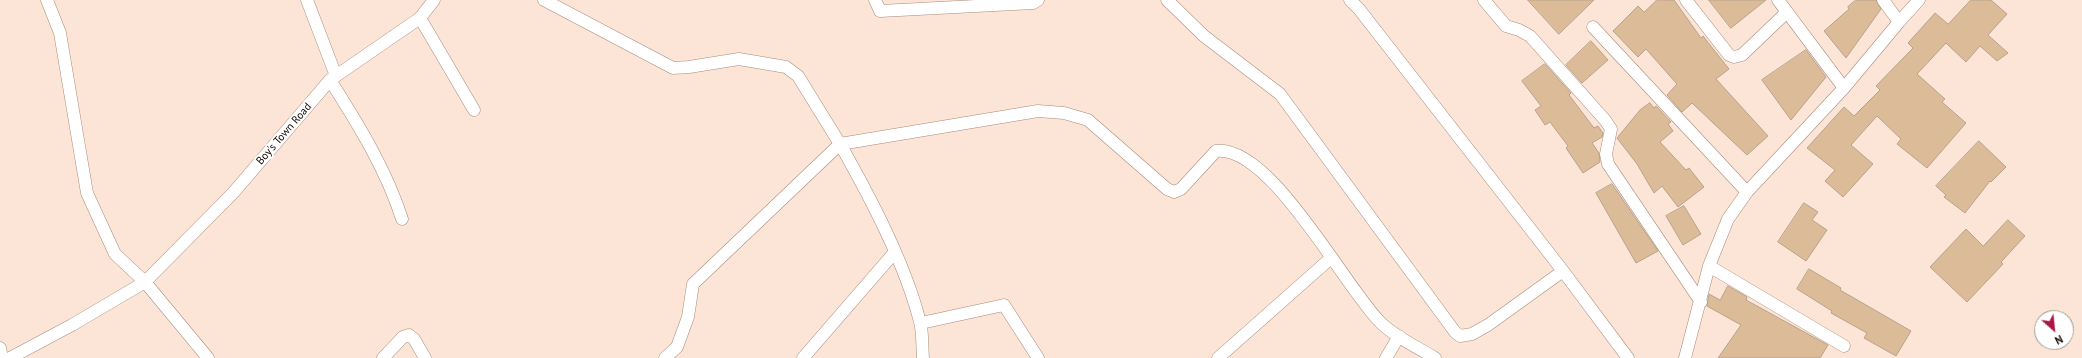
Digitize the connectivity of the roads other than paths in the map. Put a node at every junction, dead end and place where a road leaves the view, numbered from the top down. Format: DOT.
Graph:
graph roads {
  1 [pos="46,0"];
  2 [pos="307,0"];
  3 [pos="434,0"];
  4 [pos="544,0"];
  5 [pos="875,0"];
  6 [pos="1038,0"];
  7 [pos="1167,0"];
  8 [pos="1350,0"];
  9 [pos="1484,0"];
  10 [pos="1686,0"];
  11 [pos="1778,0"];
  12 [pos="1883,0"];
  13 [pos="1920,0"];
  14 [pos="1787,12"];
  15 [pos="420,18"];
  16 [pos="1899,22"];
  17 [pos="1594,27"];
  18 [pos="333,78"];
  19 [pos="1844,88"];
  20 [pos="474,110"];
  21 [pos="840,144"];
  22 [pos="1747,192"];
  23 [pos="402,219"];
  24 [pos="894,253"];
  25 [pos="1331,258"];
  26 [pos="1709,266"];
  27 [pos="1563,271"];
  28 [pos="145,282"];
  29 [pos="1701,302"];
  30 [pos="921,323"];
  31 [pos="1399,336"];
  32 [pos="1844,346"];
  33 [pos="0,348"];
  34 [pos="2,358"];
  35 [pos="10,358"];
  36 [pos="208,358"];
  37 [pos="383,358"];
  38 [pos="425,358"];
  39 [pos="665,358"];
  40 [pos="803,358"];
  41 [pos="923,358"];
  42 [pos="1038,358"];
  43 [pos="1218,358"];
  44 [pos="1386,358"];
  45 [pos="1435,358"];
  46 [pos="1628,358"];
  47 [pos="1685,358"];
  1 -- 28 [label="street"];
  2 -- 18 [label="street"];
  3 -- 15 [label="street, Boy's Town Road"];
  4 -- 21 [label="street"];
  5 -- 6 [label="street"];
  7 -- 27 [label="street"];
  8 -- 27 [label="street"];
  9 -- 29 [label="street"];
  10 -- 14 [label="street"];
  11 -- 14 [label="street"];
  12 -- 16 [label="street"];
  13 -- 16 [label="street"];
  14 -- 19 [label="street"];
  15 -- 18 [label="street, Boy's Town Road"];
  15 -- 20 [label="street"];
  16 -- 19 [label="street"];
  17 -- 22 [label="street"];
  18 -- 23 [label="street"];
  18 -- 28 [label="street, Boy's Town Road"];
  19 -- 22 [label="street"];
  21 -- 24 [label="street"];
  21 -- 25 [label="street"];
  21 -- 39 [label="street"];
  22 -- 26 [label="street"];
  24 -- 30 [label="street"];
  24 -- 40 [label="street"];
  25 -- 31 [label="street"];
  25 -- 43 [label="street"];
  26 -- 29 [label="street"];
  26 -- 32 [label="street"];
  27 -- 46 [label="street"];
  28 -- 35 [label="street, Boy's Town Road"];
  28 -- 36 [label="street"];
  29 -- 47 [label="street"];
  30 -- 41 [label="street"];
  30 -- 42 [label="street"];
  31 -- 44 [label="street"];
  31 -- 45 [label="street"];
  33 -- 34 [label="street"];
  37 -- 38 [label="street"];
}
